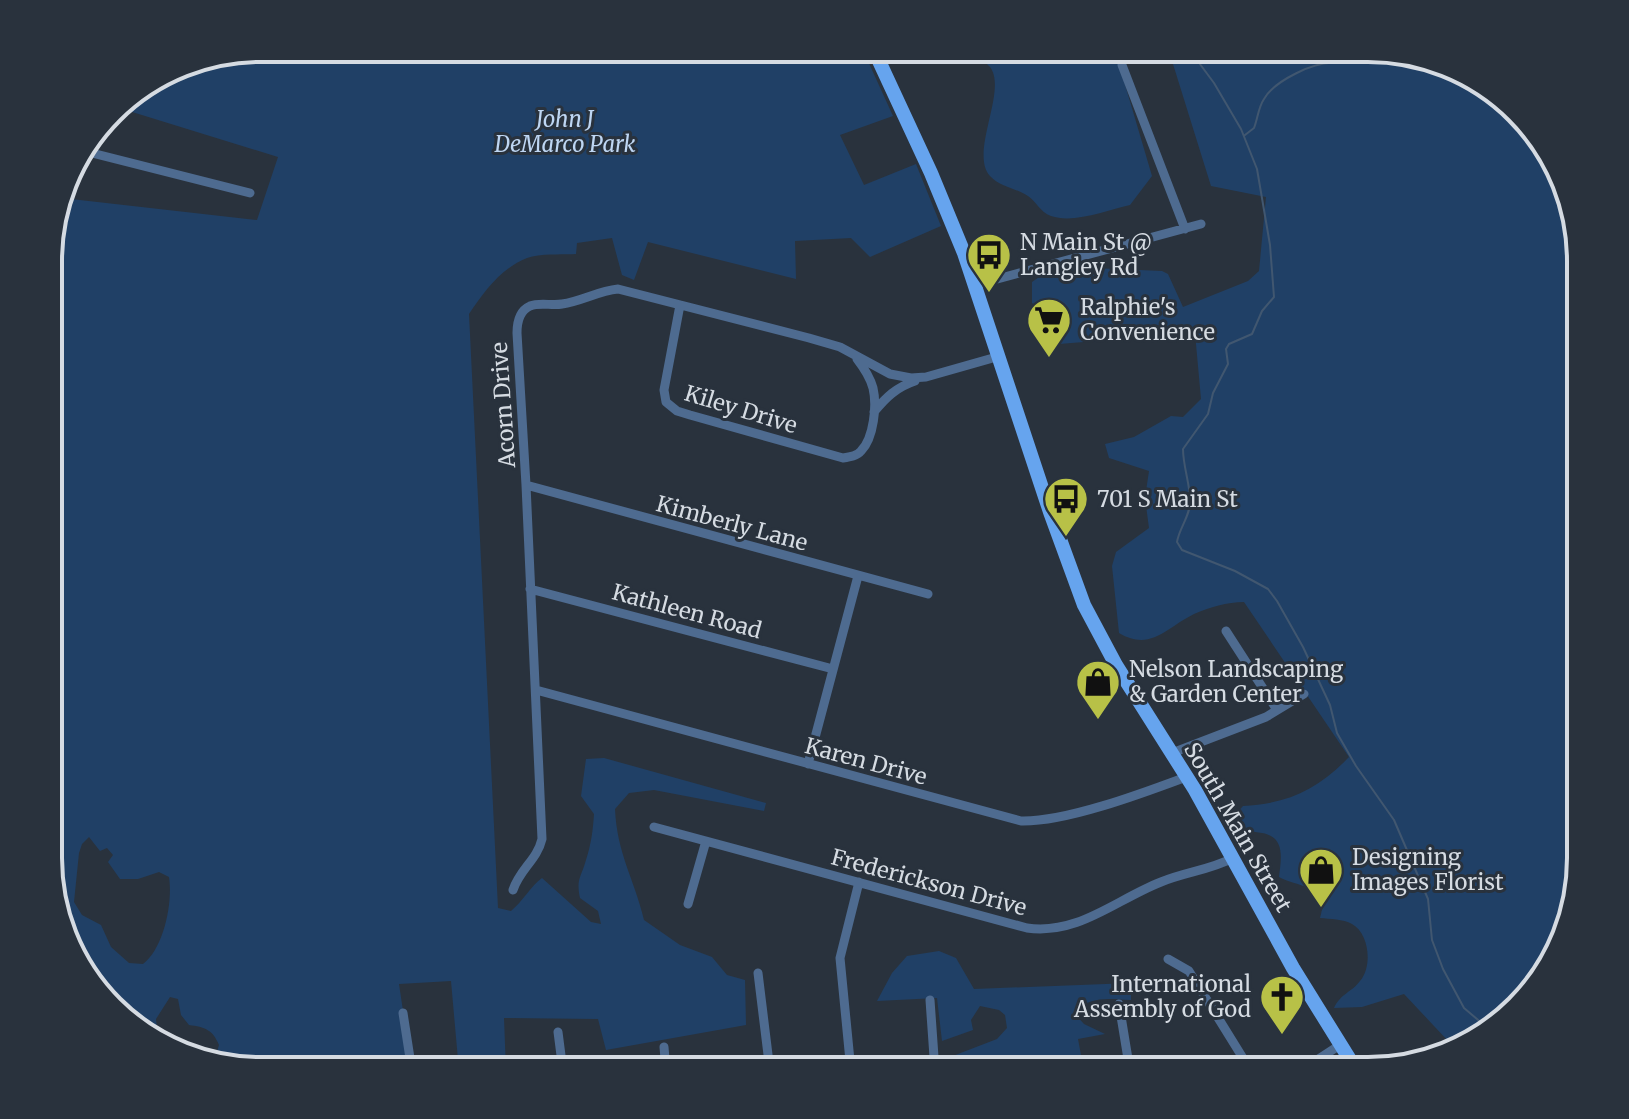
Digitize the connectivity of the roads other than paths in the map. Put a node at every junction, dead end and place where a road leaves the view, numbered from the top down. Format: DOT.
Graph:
graph roads {
  1 [pos="879,62"];
  2 [pos="1122,65"];
  3 [pos="94,153"];
  4 [pos="250,193"];
  5 [pos="1201,224"];
  6 [pos="1185,229"];
  7 [pos="975,285"];
  8 [pos="680,305"];
  9 [pos="855,356"];
  10 [pos="1000,356"];
  11 [pos="926,377"];
  12 [pos="874,413"];
  13 [pos="526,485"];
  14 [pos="858,576"];
  15 [pos="530,589"];
  16 [pos="928,594"];
  17 [pos="1226,631"];
  18 [pos="833,669"];
  19 [pos="536,690"];
  20 [pos="1304,694"];
  21 [pos="1277,710"];
  22 [pos="1172,753"];
  23 [pos="808,764"];
  24 [pos="1186,777"];
  25 [pos="654,827"];
  26 [pos="706,841"];
  27 [pos="1233,858"];
  28 [pos="859,882"];
  29 [pos="513,890"];
  30 [pos="688,904"];
  31 [pos="1168,959"];
  32 [pos="758,973"];
  33 [pos="930,1000"];
  34 [pos="1119,1004"];
  35 [pos="403,1013"];
  36 [pos="558,1032"];
  37 [pos="1340,1045"];
  38 [pos="664,1047"];
  39 [pos="410,1057"];
  40 [pos="561,1057"];
  41 [pos="665,1057"];
  42 [pos="768,1057"];
  43 [pos="850,1057"];
  44 [pos="936,1057"];
  45 [pos="1128,1057"];
  46 [pos="1242,1057"];
  47 [pos="1322,1057"];
  48 [pos="1348,1057"];
  1 -- 7 [label="main road, South Main Street"];
  2 -- 6 [label="street"];
  3 -- 4 [label="street"];
  5 -- 6 [label="street"];
  6 -- 7 [label="street"];
  7 -- 10 [label="main road, South Main Street"];
  8 -- 9 [label="street, Acorn Drive"];
  8 -- 12 [label="street, Kiley Drive"];
  8 -- 13 [label="street, Acorn Drive"];
  9 -- 11 [label="street, Acorn Drive"];
  9 -- 12 [label="street, Kiley Drive"];
  10 -- 11 [label="street, Acorn Drive"];
  10 -- 22 [label="main road, South Main Street"];
  11 -- 12 [label="street, Kiley Drive"];
  13 -- 14 [label="street, Kimberly Lane"];
  13 -- 15 [label="street, Acorn Drive"];
  14 -- 16 [label="street, Kimberly Lane"];
  14 -- 18 [label="street"];
  15 -- 18 [label="street, Kathleen Road"];
  15 -- 19 [label="street, Acorn Drive"];
  17 -- 21 [label="street"];
  18 -- 23 [label="street"];
  19 -- 23 [label="street, Karen Drive"];
  19 -- 29 [label="street, Acorn Drive"];
  20 -- 21 [label="street"];
  21 -- 22 [label="street"];
  22 -- 24 [label="main road, South Main Street"];
  23 -- 24 [label="street, Karen Drive"];
  24 -- 27 [label="main road, South Main Street"];
  25 -- 26 [label="street, Frederickson Drive"];
  26 -- 28 [label="street, Frederickson Drive"];
  26 -- 30 [label="street"];
  27 -- 28 [label="street, Frederickson Drive"];
  27 -- 37 [label="main road, South Main Street"];
  28 -- 43 [label="street"];
  31 -- 46 [label="street"];
  32 -- 42 [label="street"];
  33 -- 44 [label="street"];
  34 -- 45 [label="street"];
  35 -- 39 [label="street"];
  36 -- 40 [label="street"];
  37 -- 47 [label="street"];
  37 -- 48 [label="main road, South Main Street"];
  38 -- 41 [label="street"];
}
